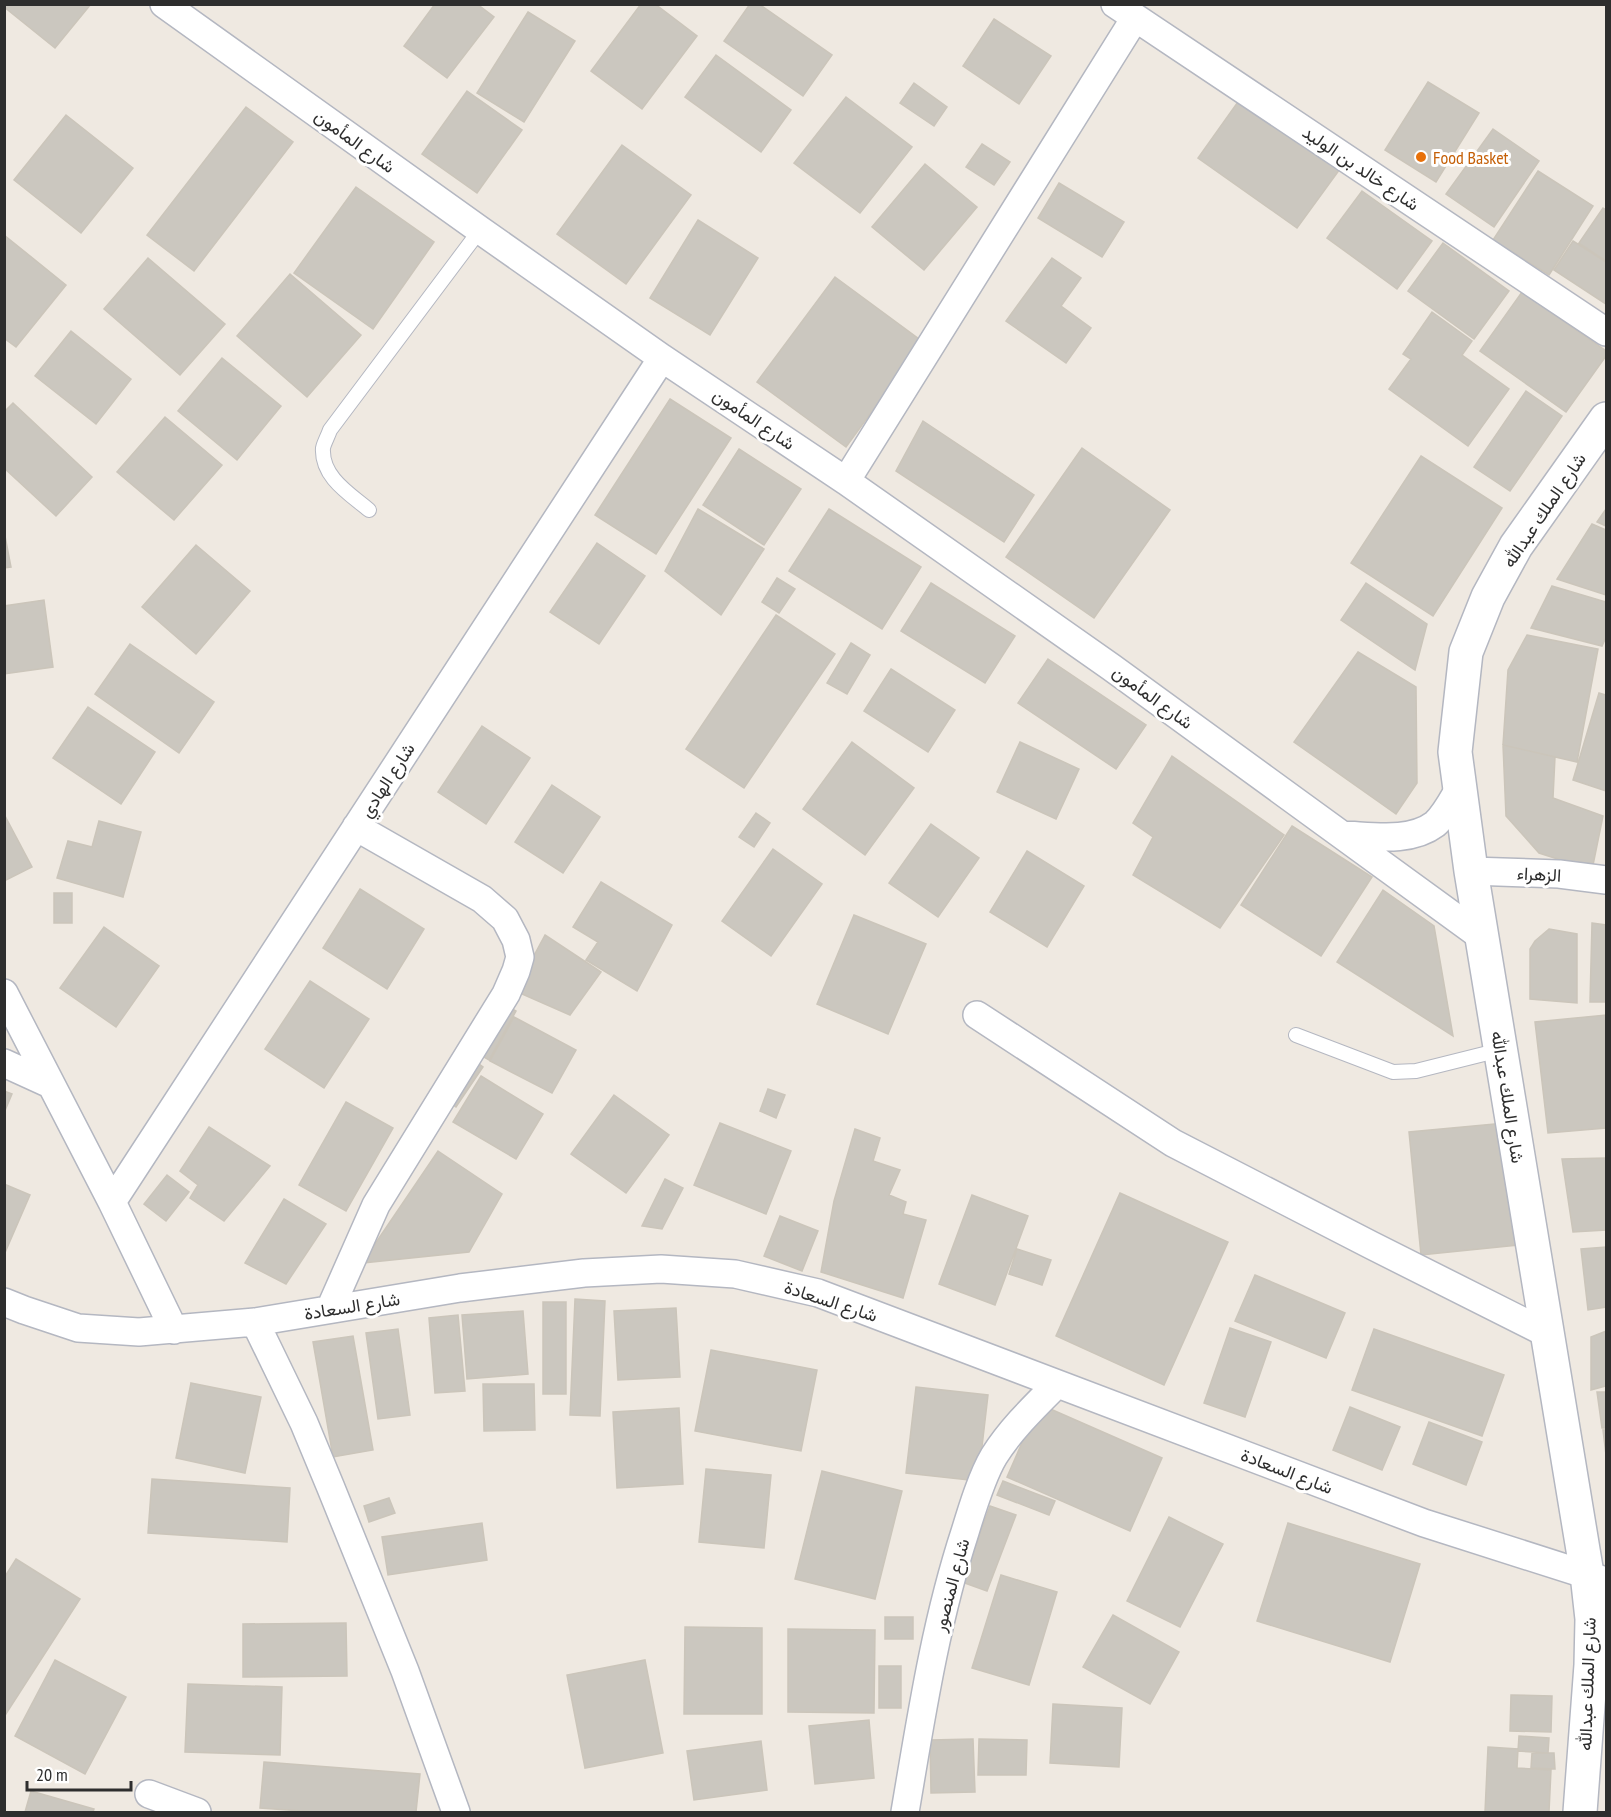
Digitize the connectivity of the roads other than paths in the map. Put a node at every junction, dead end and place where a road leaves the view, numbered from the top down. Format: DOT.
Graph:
graph roads {
  1 [pos="164,4"];
  2 [pos="1125,11"];
  3 [pos="480,230"];
  4 [pos="1606,332"];
  5 [pos="662,358"];
  6 [pos="1606,419"];
  7 [pos="846,481"];
  8 [pos="369,510"];
  9 [pos="1459,789"];
  10 [pos="356,827"];
  11 [pos="1343,835"];
  12 [pos="1471,871"];
  13 [pos="1606,880"];
  14 [pos="1482,937"];
  15 [pos="4,993"];
  16 [pos="977,1016"];
  17 [pos="1296,1035"];
  18 [pos="1500,1050"];
  19 [pos="4,1063"];
  20 [pos="50,1084"];
  21 [pos="112,1202"];
  22 [pos="4,1302"];
  23 [pos="330,1309"];
  24 [pos="255,1322"];
  25 [pos="174,1330"];
  26 [pos="1546,1333"];
  27 [pos="1057,1384"];
  28 [pos="1597,1577"];
  29 [pos="149,1794"];
  30 [pos="197,1812"];
  31 [pos="456,1812"];
  32 [pos="905,1812"];
  33 [pos="1580,1812"];
  1 -- 3 [label="street, شارع المأمون"];
  2 -- 4 [label="street, شارع خالد بن الوليد"];
  2 -- 7 [label="street"];
  3 -- 5 [label="street, شارع المأمون"];
  3 -- 8 [label="lane"];
  5 -- 7 [label="street, شارع المأمون"];
  5 -- 10 [label="street, شارع الهادي"];
  6 -- 9 [label="main road, شارع الملك عبدالله"];
  7 -- 11 [label="street, شارع المأمون"];
  9 -- 11 [label="street"];
  9 -- 12 [label="main road, شارع الملك عبدالله"];
  10 -- 21 [label="street, شارع الهادي"];
  10 -- 23 [label="street"];
  11 -- 14 [label="street, شارع المأمون"];
  12 -- 13 [label="street, الزهراء"];
  12 -- 14 [label="main road, شارع الملك عبدالله"];
  14 -- 18 [label="main road, شارع الملك عبدالله"];
  15 -- 20 [label="street"];
  16 -- 26 [label="street"];
  17 -- 18 [label="lane"];
  18 -- 26 [label="main road, شارع الملك عبدالله"];
  19 -- 20 [label="street"];
  20 -- 21 [label="street"];
  21 -- 25 [label="street"];
  22 -- 25 [label="street, شارع السعادة"];
  23 -- 24 [label="street, شارع السعادة"];
  23 -- 27 [label="street, شارع السعادة"];
  24 -- 25 [label="street, شارع السعادة"];
  24 -- 31 [label="street"];
  26 -- 28 [label="main road, شارع الملك عبدالله"];
  27 -- 28 [label="street, شارع السعادة"];
  27 -- 32 [label="street, شارع المنصور"];
  28 -- 33 [label="main road, شارع الملك عبدالله"];
  29 -- 30 [label="street"];
}
